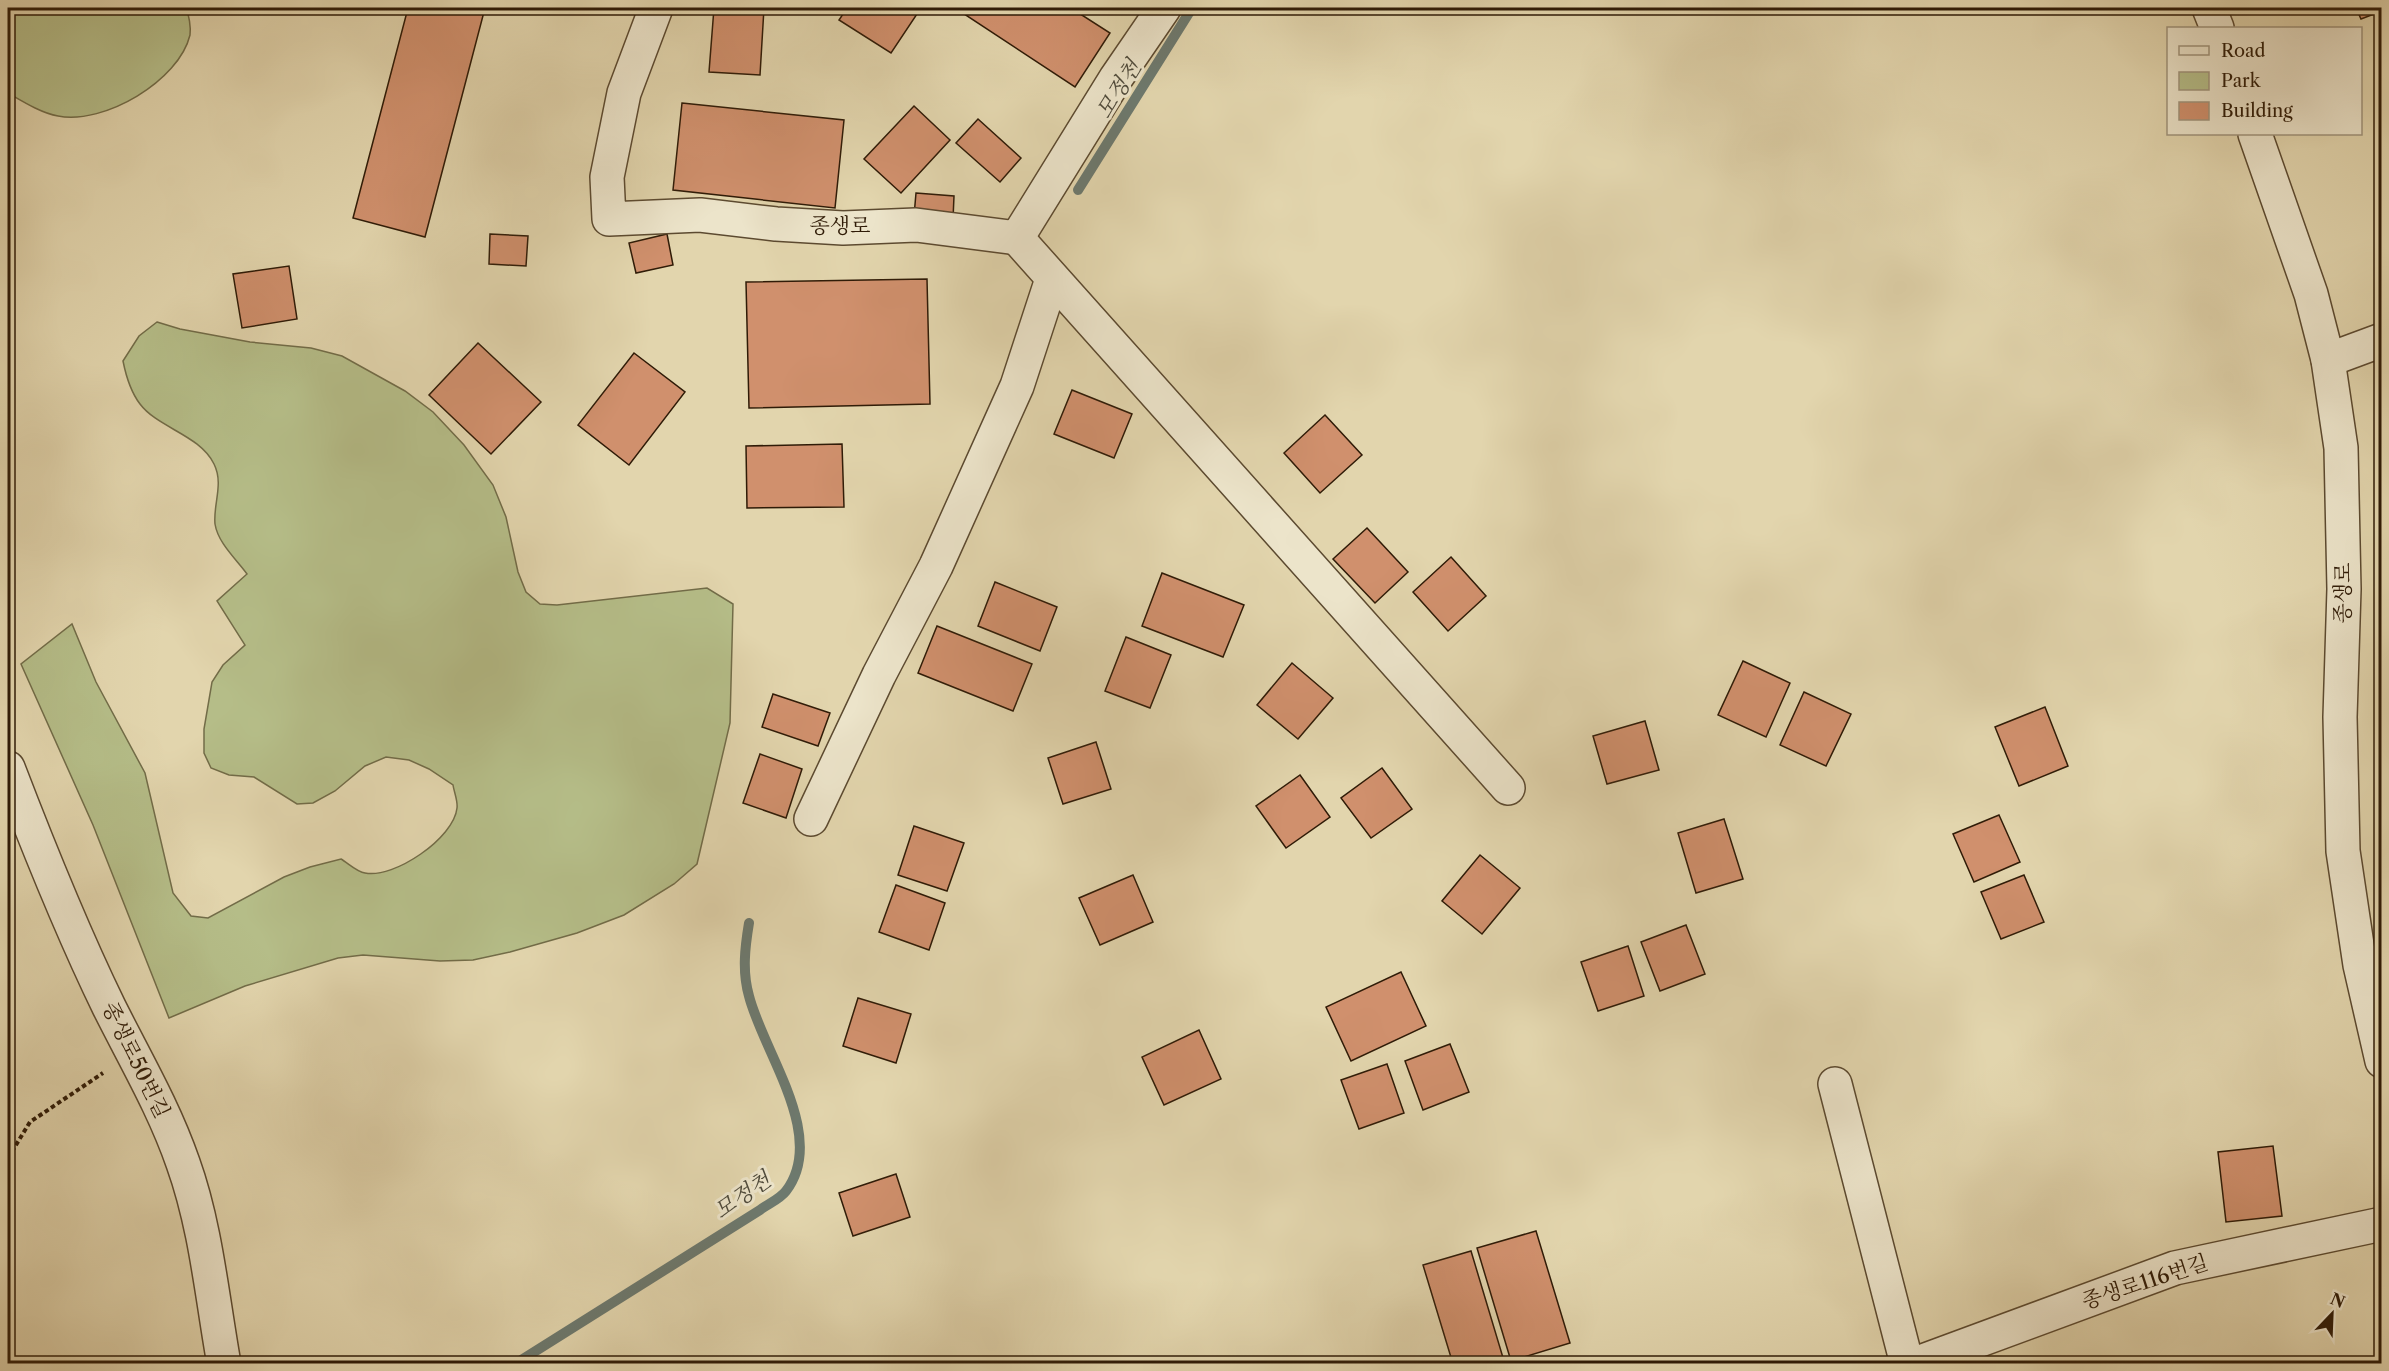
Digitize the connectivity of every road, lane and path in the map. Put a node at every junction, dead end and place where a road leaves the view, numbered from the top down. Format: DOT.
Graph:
graph roads {
  1 [pos="656,8"];
  2 [pos="1164,8"];
  3 [pos="2209,8"];
  4 [pos="2217,27"];
  5 [pos="2255,135"];
  6 [pos="1017,238"];
  7 [pos="1052,279"];
  8 [pos="2382,340"];
  9 [pos="2328,360"];
  10 [pos="8,768"];
  11 [pos="1508,788"];
  12 [pos="811,819"];
  13 [pos="134,1054"];
  14 [pos="2382,1061"];
  15 [pos="1835,1084"];
  16 [pos="8,1158"];
  17 [pos="2382,1224"];
  18 [pos="224,1364"];
  19 [pos="1907,1364"];
  20 [pos="1915,1364"];
  1 -- 6 [label="street, 종생로"];
  2 -- 6 [label="street"];
  3 -- 4 [label="street"];
  5 -- 9 [label="street, 종생로"];
  6 -- 7 [label="street"];
  7 -- 11 [label="street"];
  7 -- 12 [label="street"];
  8 -- 9 [label="street"];
  9 -- 14 [label="street, 종생로"];
  10 -- 13 [label="street, 종생로50번길"];
  13 -- 16 [label="path"];
  13 -- 18 [label="street, 종생로50번길"];
  15 -- 19 [label="street"];
  17 -- 20 [label="street, 종생로116번길"];
}
